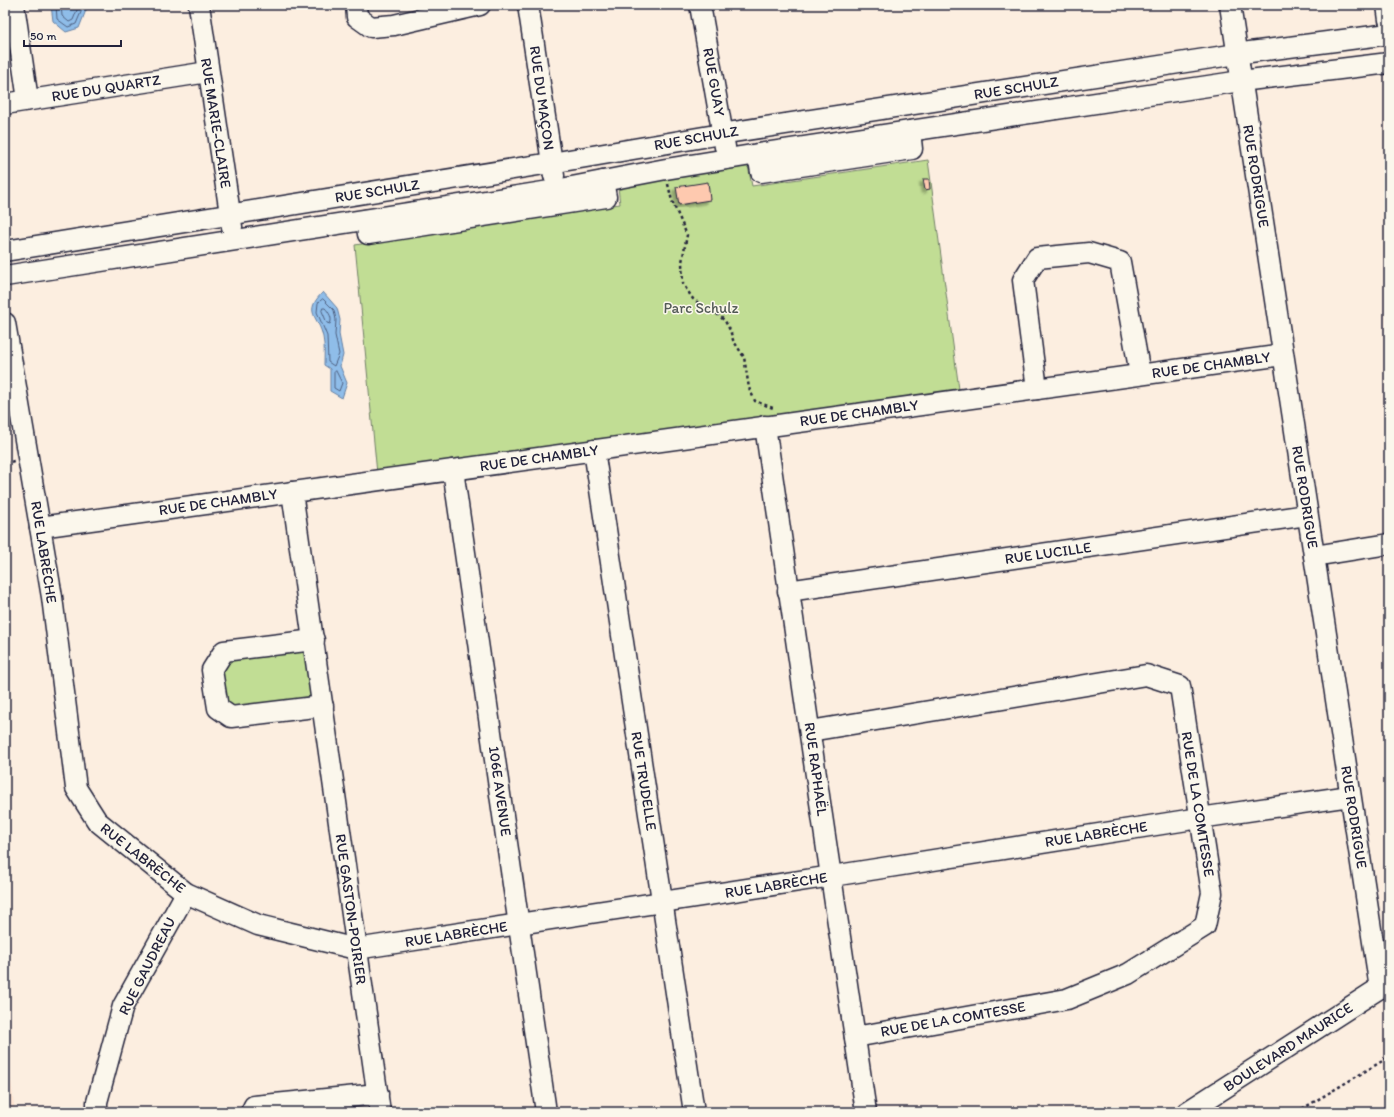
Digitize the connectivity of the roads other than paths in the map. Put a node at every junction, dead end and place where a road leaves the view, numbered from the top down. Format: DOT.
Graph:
graph roads {
  1 [pos="14,5"];
  2 [pos="199,5"];
  3 [pos="356,5"];
  4 [pos="480,5"];
  5 [pos="528,5"];
  6 [pos="700,5"];
  7 [pos="1230,5"];
  8 [pos="1387,5"];
  9 [pos="1389,20"];
  10 [pos="1389,34"];
  11 [pos="1237,54"];
  12 [pos="1389,63"];
  13 [pos="208,72"];
  14 [pos="1241,81"];
  15 [pos="28,100"];
  16 [pos="924,102"];
  17 [pos="5,104"];
  18 [pos="919,130"];
  19 [pos="723,133"];
  20 [pos="727,159"];
  21 [pos="551,163"];
  22 [pos="603,181"];
  23 [pos="410,186"];
  24 [pos="556,190"];
  25 [pos="414,212"];
  26 [pos="230,215"];
  27 [pos="366,220"];
  28 [pos="234,240"];
  29 [pos="5,251"];
  30 [pos="5,276"];
  31 [pos="5,323"];
  32 [pos="1283,355"];
  33 [pos="1140,374"];
  34 [pos="1037,389"];
  35 [pos="771,425"];
  36 [pos="594,450"];
  37 [pos="453,470"];
  38 [pos="292,492"];
  39 [pos="1307,515"];
  40 [pos="40,527"];
  41 [pos="1389,544"];
  42 [pos="1314,556"];
  43 [pos="788,591"];
  44 [pos="314,640"];
  45 [pos="323,706"];
  46 [pos="810,730"];
  47 [pos="1350,796"];
  48 [pos="1200,818"];
  49 [pos="832,876"];
  50 [pos="186,893"];
  51 [pos="662,902"];
  52 [pos="519,924"];
  53 [pos="356,949"];
  54 [pos="1384,985"];
  55 [pos="855,1037"];
  56 [pos="379,1103"];
  57 [pos="97,1112"];
  58 [pos="251,1112"];
  59 [pos="546,1112"];
  60 [pos="694,1112"];
  61 [pos="866,1112"];
  62 [pos="1187,1112"];
  1 -- 15 [label="street"];
  2 -- 13 [label="street, RUE MARIE-CLAIRE"];
  3 -- 4 [label="street"];
  5 -- 21 [label="street, RUE DU MAÇON"];
  6 -- 19 [label="street, RUE GUAY"];
  7 -- 11 [label="street, RUE RODRIGUE"];
  8 -- 9 [label="street"];
  10 -- 11 [label="street, RUE SCHULZ"];
  11 -- 14 [label="street, RUE RODRIGUE"];
  11 -- 16 [label="street, RUE SCHULZ"];
  12 -- 14 [label="street, RUE SCHULZ"];
  13 -- 15 [label="street, RUE DU QUARTZ"];
  13 -- 26 [label="street, RUE MARIE-CLAIRE"];
  14 -- 18 [label="street, RUE SCHULZ"];
  14 -- 32 [label="street, RUE RODRIGUE"];
  15 -- 17 [label="street, RUE DU QUARTZ"];
  16 -- 18 [label="street"];
  16 -- 19 [label="street, RUE SCHULZ"];
  18 -- 20 [label="street, RUE SCHULZ"];
  19 -- 20 [label="street, RUE GUAY"];
  19 -- 21 [label="street, RUE SCHULZ"];
  20 -- 22 [label="street, RUE SCHULZ"];
  21 -- 23 [label="street, RUE SCHULZ"];
  21 -- 24 [label="street, RUE DU MAÇON"];
  22 -- 24 [label="street, RUE SCHULZ"];
  22 -- 27 [label="street"];
  23 -- 25 [label="street"];
  23 -- 26 [label="street, RUE SCHULZ"];
  24 -- 25 [label="street, RUE SCHULZ"];
  25 -- 27 [label="street, RUE SCHULZ"];
  26 -- 28 [label="street, RUE MARIE-CLAIRE"];
  26 -- 29 [label="street, RUE SCHULZ"];
  27 -- 28 [label="street, RUE SCHULZ"];
  28 -- 30 [label="street, RUE SCHULZ"];
  31 -- 40 [label="street, RUE LABRÈCHE"];
  32 -- 33 [label="street, RUE DE CHAMBLY"];
  32 -- 39 [label="street, RUE RODRIGUE"];
  33 -- 34 [label="street, RUE DE CHAMBLY"];
  33 -- 34 [label="street, RUE DE CHAMBLY"];
  34 -- 35 [label="street, RUE DE CHAMBLY"];
  35 -- 36 [label="street, RUE DE CHAMBLY"];
  35 -- 43 [label="street, RUE RAPHAËL"];
  36 -- 37 [label="street, RUE DE CHAMBLY"];
  36 -- 51 [label="street, RUE TRUDELLE"];
  37 -- 38 [label="street, RUE DE CHAMBLY"];
  37 -- 52 [label="street, 106E AVENUE"];
  38 -- 40 [label="street, RUE DE CHAMBLY"];
  38 -- 44 [label="street, RUE GASTON-POIRIER"];
  39 -- 42 [label="street, RUE RODRIGUE"];
  39 -- 43 [label="street, RUE LUCILLE"];
  40 -- 50 [label="street, RUE LABRÈCHE"];
  41 -- 42 [label="street"];
  42 -- 47 [label="street, RUE RODRIGUE"];
  43 -- 46 [label="street, RUE RAPHAËL"];
  44 -- 45 [label="street, RUE GASTON-POIRIER"];
  44 -- 45 [label="street"];
  45 -- 53 [label="street, RUE GASTON-POIRIER"];
  46 -- 48 [label="street, RUE DE LA COMTESSE"];
  46 -- 49 [label="street, RUE RAPHAËL"];
  47 -- 48 [label="street, RUE LABRÈCHE"];
  47 -- 54 [label="street, RUE RODRIGUE"];
  48 -- 49 [label="street, RUE LABRÈCHE"];
  48 -- 55 [label="street, RUE DE LA COMTESSE"];
  49 -- 51 [label="street, RUE LABRÈCHE"];
  49 -- 55 [label="street, RUE RAPHAËL"];
  50 -- 53 [label="street, RUE LABRÈCHE"];
  50 -- 57 [label="street, RUE GAUDREAU"];
  51 -- 52 [label="street, RUE LABRÈCHE"];
  51 -- 60 [label="street, RUE TRUDELLE"];
  52 -- 53 [label="street, RUE LABRÈCHE"];
  52 -- 59 [label="street, 106E AVENUE"];
  53 -- 56 [label="street, RUE GASTON-POIRIER"];
  54 -- 62 [label="street, BOULEVARD MAURICE"];
  55 -- 61 [label="street, RUE RAPHAËL"];
  56 -- 58 [label="street"];
}
